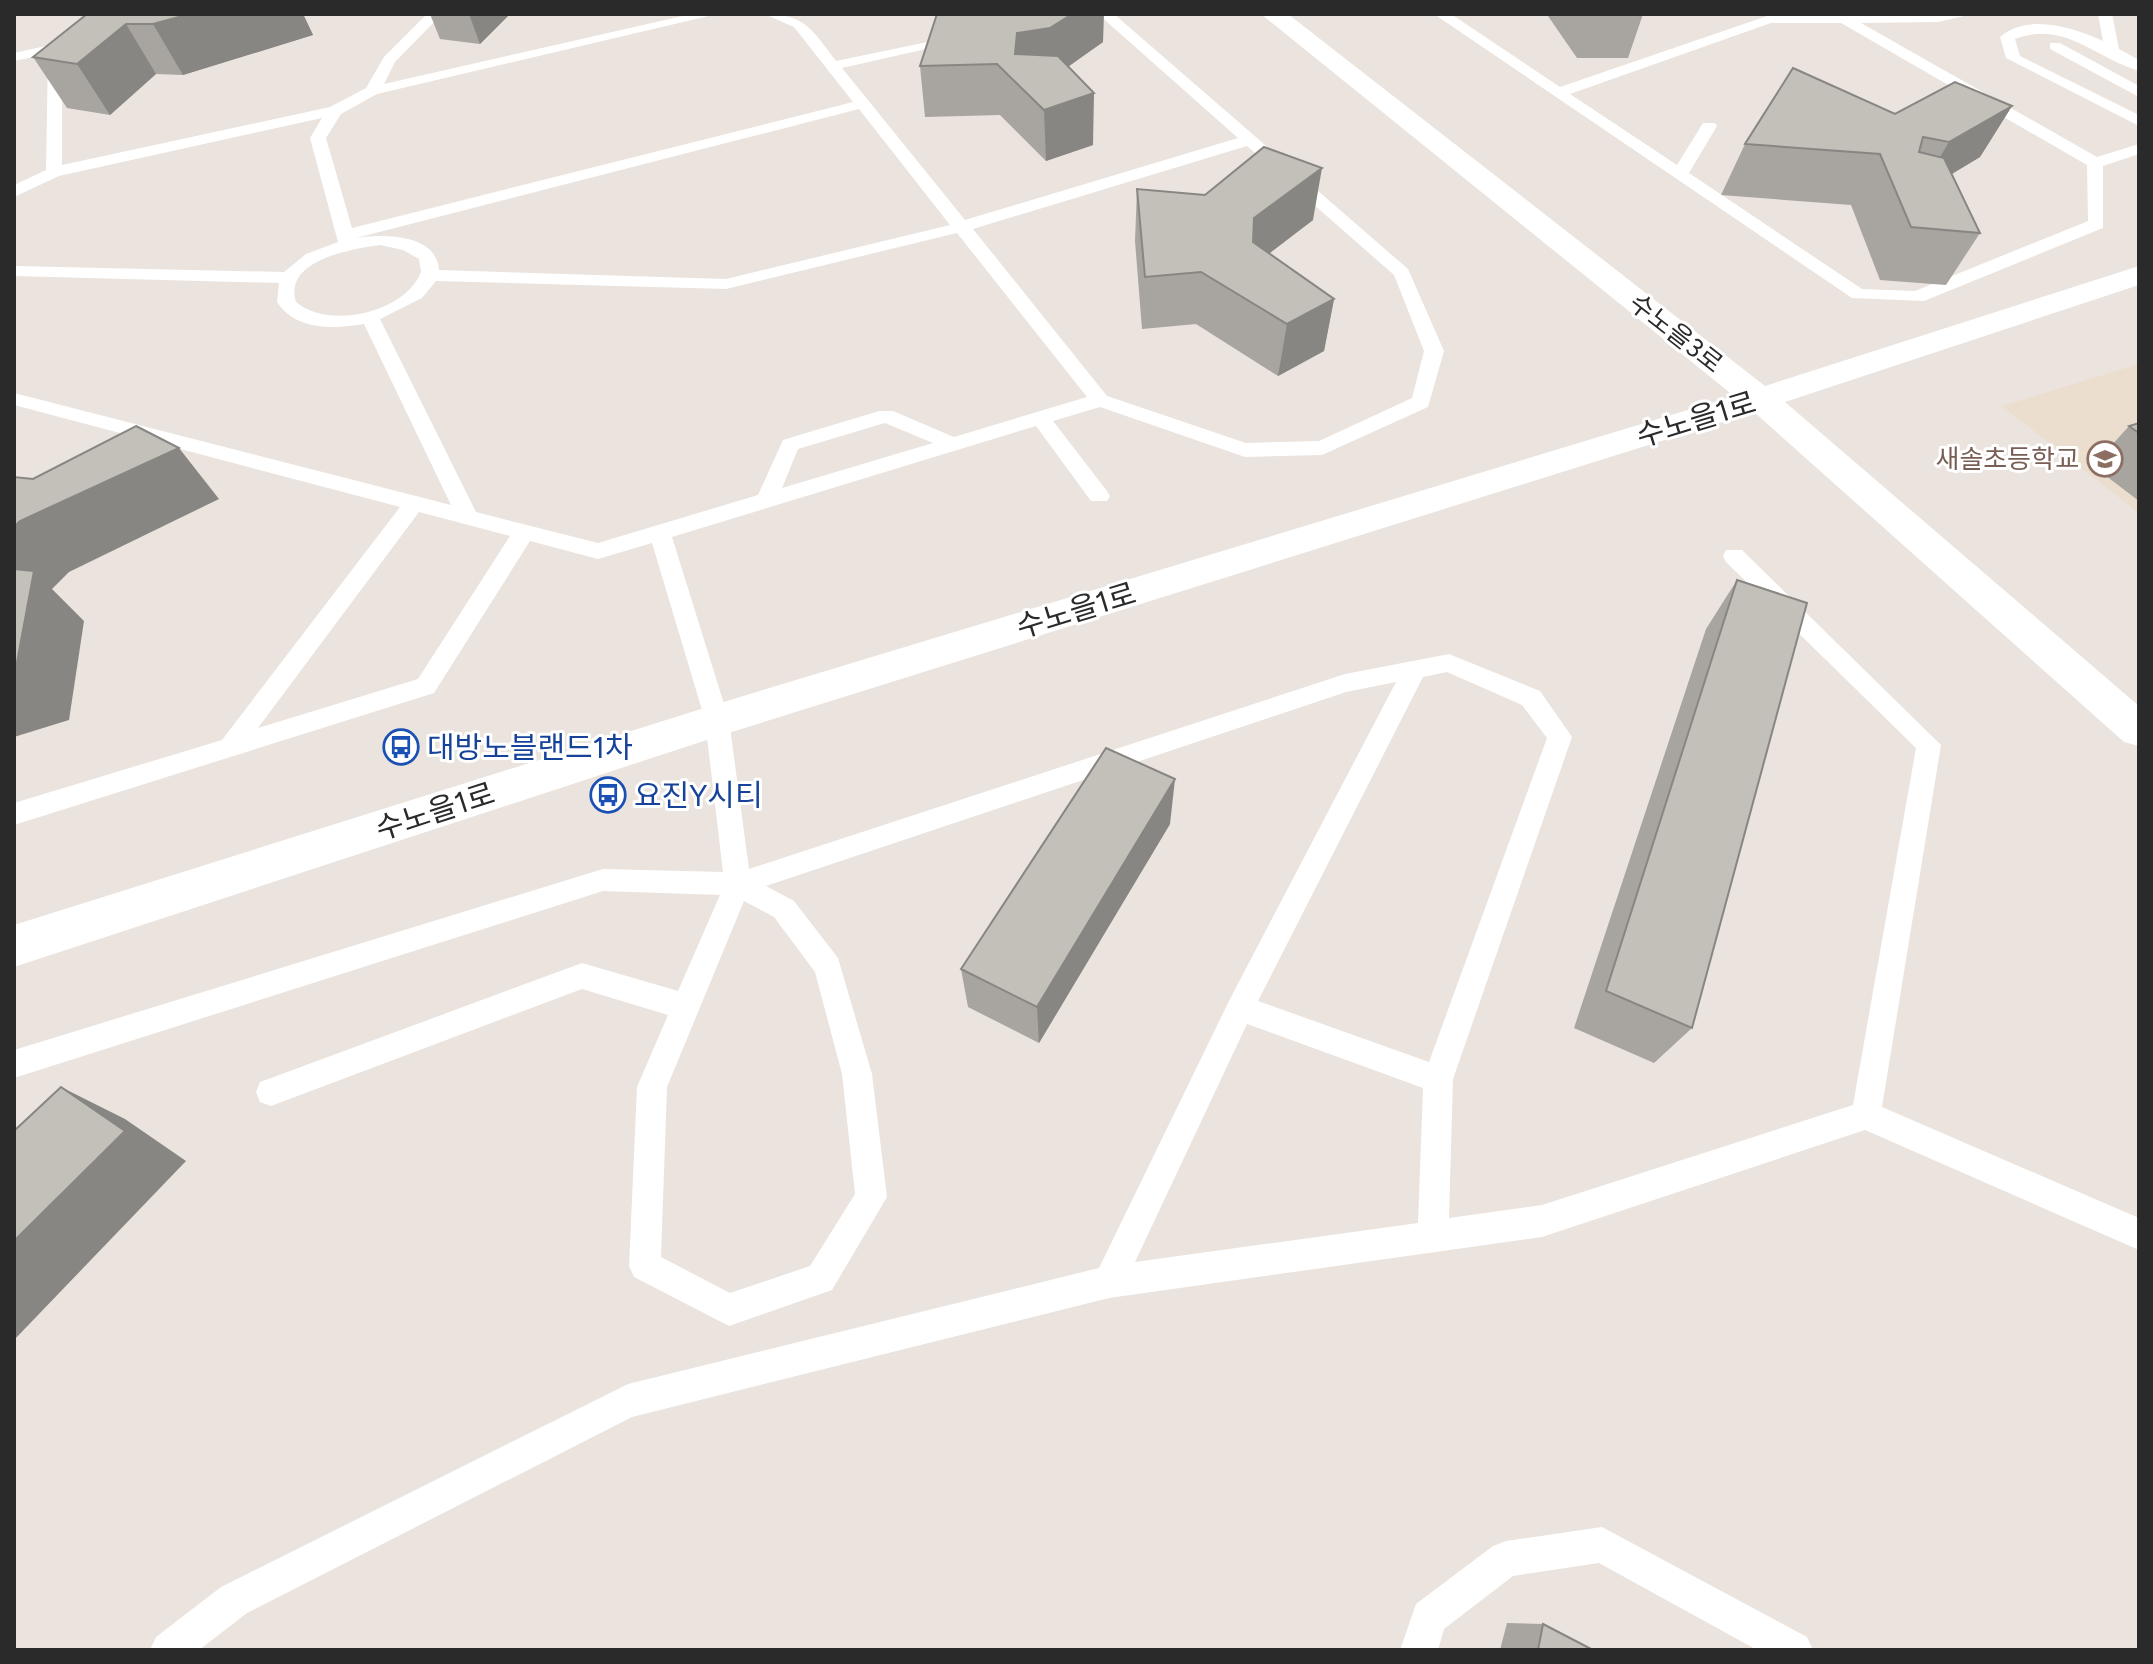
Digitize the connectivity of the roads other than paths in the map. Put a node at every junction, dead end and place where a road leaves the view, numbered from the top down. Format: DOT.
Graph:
graph roads {
  1 [pos="435,14"];
  2 [pos="710,14"];
  3 [pos="771,14"];
  4 [pos="1105,14"];
  5 [pos="1273,14"];
  6 [pos="1441,14"];
  7 [pos="1966,14"];
  8 [pos="2105,14"];
  9 [pos="1840,16"];
  10 [pos="972,35"];
  11 [pos="84,41"];
  12 [pos="2055,46"];
  13 [pos="55,48"];
  14 [pos="2112,52"];
  15 [pos="14,57"];
  16 [pos="832,66"];
  17 [pos="2139,66"];
  18 [pos="372,91"];
  19 [pos="2139,92"];
  20 [pos="1557,93"];
  21 [pos="862,104"];
  22 [pos="335,111"];
  23 [pos="2139,121"];
  24 [pos="1709,126"];
  25 [pos="1249,140"];
  26 [pos="2139,149"];
  27 [pos="2095,163"];
  28 [pos="54,172"];
  29 [pos="1679,175"];
  30 [pos="14,192"];
  31 [pos="962,227"];
  32 [pos="346,240"];
  33 [pos="14,271"];
  34 [pos="429,275"];
  35 [pos="2139,275"];
  36 [pos="290,278"];
  37 [pos="370,317"];
  38 [pos="14,399"];
  39 [pos="1760,399"];
  40 [pos="1100,400"];
  41 [pos="1040,417"];
  42 [pos="953,444"];
  43 [pos="1099,496"];
  44 [pos="766,502"];
  45 [pos="414,503"];
  46 [pos="468,518"];
  47 [pos="524,532"];
  48 [pos="660,534"];
  49 [pos="1734,556"];
  50 [pos="1415,669"];
  51 [pos="717,720"];
  52 [pos="2139,730"];
  53 [pos="230,747"];
  54 [pos="14,814"];
  55 [pos="738,884"];
  56 [pos="14,946"];
  57 [pos="687,1007"];
  58 [pos="1240,1008"];
  59 [pos="14,1064"];
  60 [pos="1438,1079"];
  61 [pos="271,1092"];
  62 [pos="1866,1115"];
  63 [pos="2139,1234"];
  64 [pos="1433,1236"];
  65 [pos="1109,1282"];
  66 [pos="169,1650"];
  67 [pos="1419,1650"];
  68 [pos="1794,1650"];
  1 -- 18 [label="lane"];
  2 -- 18 [label="lane"];
  3 -- 16 [label="lane"];
  4 -- 25 [label="lane"];
  5 -- 39 [label="street, 수노을3로"];
  6 -- 20 [label="lane"];
  7 -- 9 [label="lane"];
  8 -- 14 [label="lane"];
  9 -- 20 [label="lane"];
  9 -- 27 [label="lane"];
  10 -- 16 [label="lane"];
  11 -- 13 [label="lane"];
  12 -- 19 [label="lane"];
  13 -- 15 [label="lane"];
  13 -- 28 [label="lane"];
  14 -- 17 [label="lane"];
  14 -- 23 [label="lane"];
  16 -- 21 [label="lane"];
  18 -- 22 [label="lane"];
  20 -- 29 [label="lane"];
  21 -- 31 [label="lane"];
  21 -- 32 [label="lane"];
  22 -- 28 [label="lane"];
  22 -- 32 [label="lane"];
  24 -- 29 [label="lane"];
  25 -- 31 [label="lane"];
  25 -- 40 [label="lane"];
  26 -- 27 [label="lane"];
  27 -- 29 [label="lane"];
  28 -- 30 [label="lane"];
  31 -- 34 [label="lane"];
  31 -- 40 [label="lane"];
  32 -- 34 [label="lane"];
  32 -- 36 [label="lane"];
  33 -- 36 [label="lane"];
  34 -- 37 [label="lane"];
  35 -- 39 [label="street, 수노을1로"];
  36 -- 37 [label="lane"];
  37 -- 46 [label="lane"];
  38 -- 45 [label="lane"];
  39 -- 51 [label="street, 수노을1로"];
  39 -- 52 [label="street, 수노을3로"];
  40 -- 41 [label="lane"];
  41 -- 42 [label="lane"];
  41 -- 43 [label="lane"];
  42 -- 44 [label="lane"];
  42 -- 44 [label="lane"];
  44 -- 48 [label="lane"];
  45 -- 46 [label="lane"];
  45 -- 53 [label="lane"];
  46 -- 47 [label="lane"];
  47 -- 48 [label="lane"];
  47 -- 53 [label="lane"];
  48 -- 51 [label="lane"];
  49 -- 62 [label="lane"];
  50 -- 55 [label="lane"];
  50 -- 58 [label="lane"];
  50 -- 60 [label="lane"];
  51 -- 55 [label="lane"];
  51 -- 56 [label="street, 수노을1로"];
  53 -- 54 [label="lane"];
  55 -- 57 [label="lane"];
  55 -- 57 [label="lane"];
  55 -- 59 [label="lane"];
  57 -- 61 [label="lane"];
  58 -- 60 [label="lane"];
  58 -- 65 [label="lane"];
  60 -- 64 [label="lane"];
  62 -- 63 [label="lane"];
  62 -- 64 [label="lane"];
  64 -- 65 [label="lane"];
  65 -- 66 [label="lane"];
  67 -- 68 [label="lane"];
}
